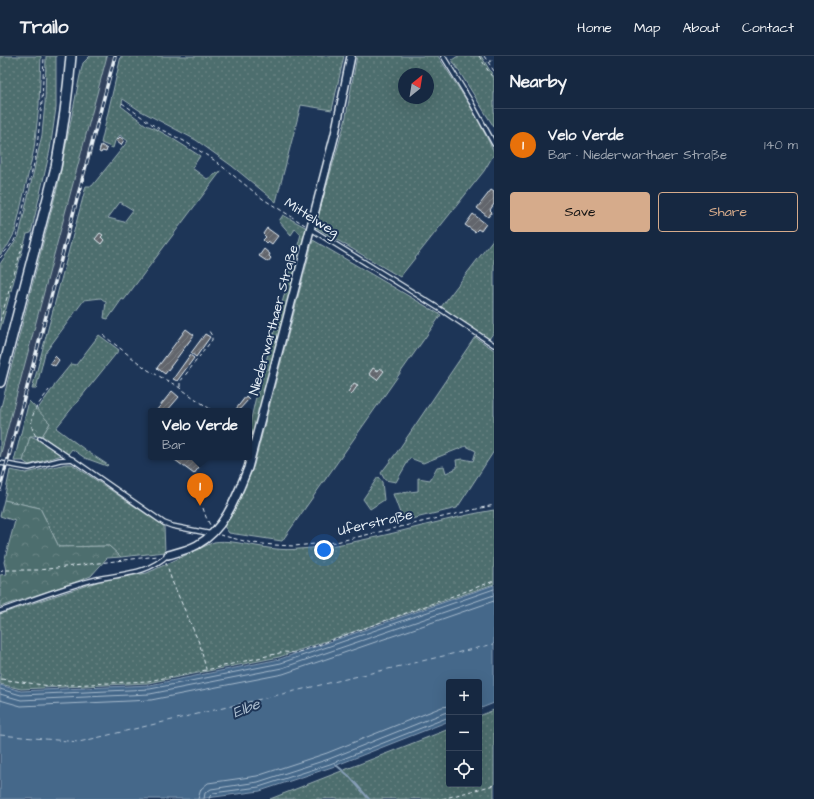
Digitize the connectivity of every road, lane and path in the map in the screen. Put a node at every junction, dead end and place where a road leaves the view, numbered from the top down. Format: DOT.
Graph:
graph roads {
  1 [pos="44,56"];
  2 [pos="70,56"];
  3 [pos="351,56"];
  4 [pos="443,56"];
  5 [pos="479,56"];
  6 [pos="484,56"];
  7 [pos="494,59"];
  8 [pos="488,62"];
  9 [pos="494,71"];
  10 [pos="494,80"];
  11 [pos="122,104"];
  12 [pos="494,144"];
  13 [pos="311,228"];
  14 [pos="23,244"];
  15 [pos="0,258"];
  16 [pos="0,321"];
  17 [pos="208,332"];
  18 [pos="103,335"];
  19 [pos="494,345"];
  20 [pos="0,382"];
  21 [pos="180,388"];
  22 [pos="49,390"];
  23 [pos="209,408"];
  24 [pos="40,438"];
  25 [pos="252,453"];
  26 [pos="72,459"];
  27 [pos="250,460"];
  28 [pos="0,462"];
  29 [pos="494,505"];
  30 [pos="203,508"];
  31 [pos="210,526"];
  32 [pos="212,534"];
  33 [pos="166,556"];
  34 [pos="0,572"];
  35 [pos="494,581"];
  36 [pos="0,611"];
  37 [pos="206,670"];
  38 [pos="0,679"];
  39 [pos="494,785"];
  40 [pos="442,799"];
  1 -- 15 [label="path"];
  2 -- 20 [label="main road"];
  3 -- 13 [label="street, Niederwarthaer Straße"];
  4 -- 12 [label="lane"];
  5 -- 10 [label="path"];
  6 -- 8 [label="path"];
  7 -- 8 [label="path"];
  8 -- 9 [label="path"];
  11 -- 13 [label="path, Mittelweg"];
  13 -- 19 [label="lane, Mittelweg"];
  13 -- 25 [label="street, Niederwarthaer Straße"];
  14 -- 16 [label="path"];
  17 -- 21 [label="path"];
  18 -- 21 [label="path"];
  21 -- 23 [label="path"];
  22 -- 24 [label="path"];
  24 -- 26 [label="lane"];
  26 -- 28 [label="lane"];
  26 -- 32 [label="lane"];
  27 -- 32 [label="street, Niederwarthaer Straße"];
  29 -- 32 [label="path, Uferstraße"];
  30 -- 31 [label="path"];
  32 -- 33 [label="street, Niederwarthaer Straße"];
  33 -- 34 [label="path"];
  33 -- 36 [label="lane"];
  33 -- 37 [label="path"];
  35 -- 37 [label="path"];
  37 -- 38 [label="path"];
  39 -- 40 [label="path"];
}
